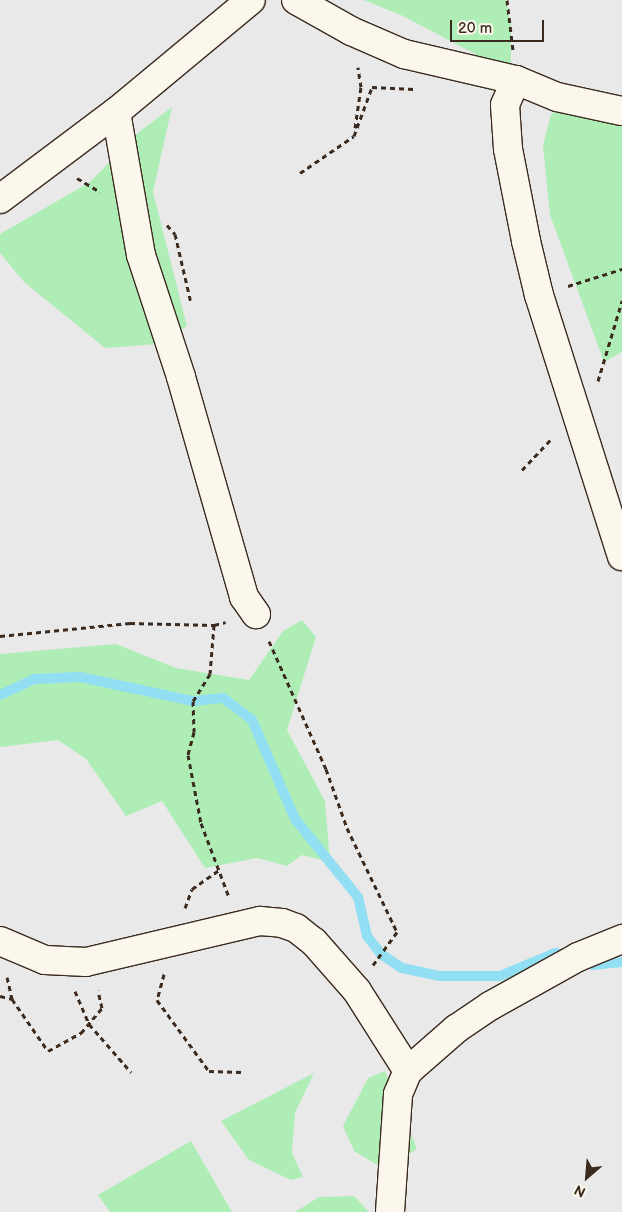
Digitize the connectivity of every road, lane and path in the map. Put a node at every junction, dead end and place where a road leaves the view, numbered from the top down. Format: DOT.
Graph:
graph roads {
  1 [pos="251,0"];
  2 [pos="296,0"];
  3 [pos="507,0"];
  4 [pos="351,31"];
  5 [pos="516,80"];
  6 [pos="424,90"];
  7 [pos="622,110"];
  8 [pos="116,112"];
  9 [pos="354,136"];
  10 [pos="300,173"];
  11 [pos="72,174"];
  12 [pos="108,197"];
  13 [pos="0,200"];
  14 [pos="622,269"];
  15 [pos="539,295"];
  16 [pos="622,301"];
  17 [pos="598,384"];
  18 [pos="622,556"];
  19 [pos="256,614"];
  20 [pos="214,625"];
  21 [pos="0,636"];
  22 [pos="220,870"];
  23 [pos="238,926"];
  24 [pos="183,938"];
  25 [pos="622,938"];
  26 [pos="0,941"];
  27 [pos="116,957"];
  28 [pos="63,963"];
  29 [pos="356,991"];
  30 [pos="0,996"];
  31 [pos="12,999"];
  32 [pos="89,1024"];
  33 [pos="408,1071"];
  34 [pos="131,1072"];
  35 [pos="241,1072"];
  36 [pos="390,1212"];
  1 -- 8 [label="street"];
  2 -- 4 [label="street"];
  3 -- 5 [label="path"];
  4 -- 5 [label="street"];
  4 -- 9 [label="path"];
  5 -- 7 [label="street"];
  5 -- 15 [label="street"];
  6 -- 9 [label="path"];
  8 -- 13 [label="street"];
  8 -- 19 [label="street"];
  9 -- 10 [label="path"];
  11 -- 12 [label="path"];
  14 -- 15 [label="path"];
  15 -- 18 [label="street"];
  16 -- 17 [label="path"];
  19 -- 20 [label="path"];
  19 -- 29 [label="path"];
  20 -- 21 [label="path"];
  20 -- 22 [label="path"];
  22 -- 23 [label="path"];
  22 -- 24 [label="path"];
  23 -- 24 [label="street"];
  23 -- 29 [label="street"];
  24 -- 27 [label="street"];
  24 -- 35 [label="path"];
  25 -- 33 [label="street"];
  26 -- 28 [label="street"];
  26 -- 31 [label="path"];
  27 -- 28 [label="street"];
  27 -- 32 [label="path"];
  28 -- 32 [label="path"];
  29 -- 33 [label="street"];
  30 -- 31 [label="path"];
  31 -- 32 [label="path"];
  32 -- 34 [label="path"];
  33 -- 36 [label="street"];
}
